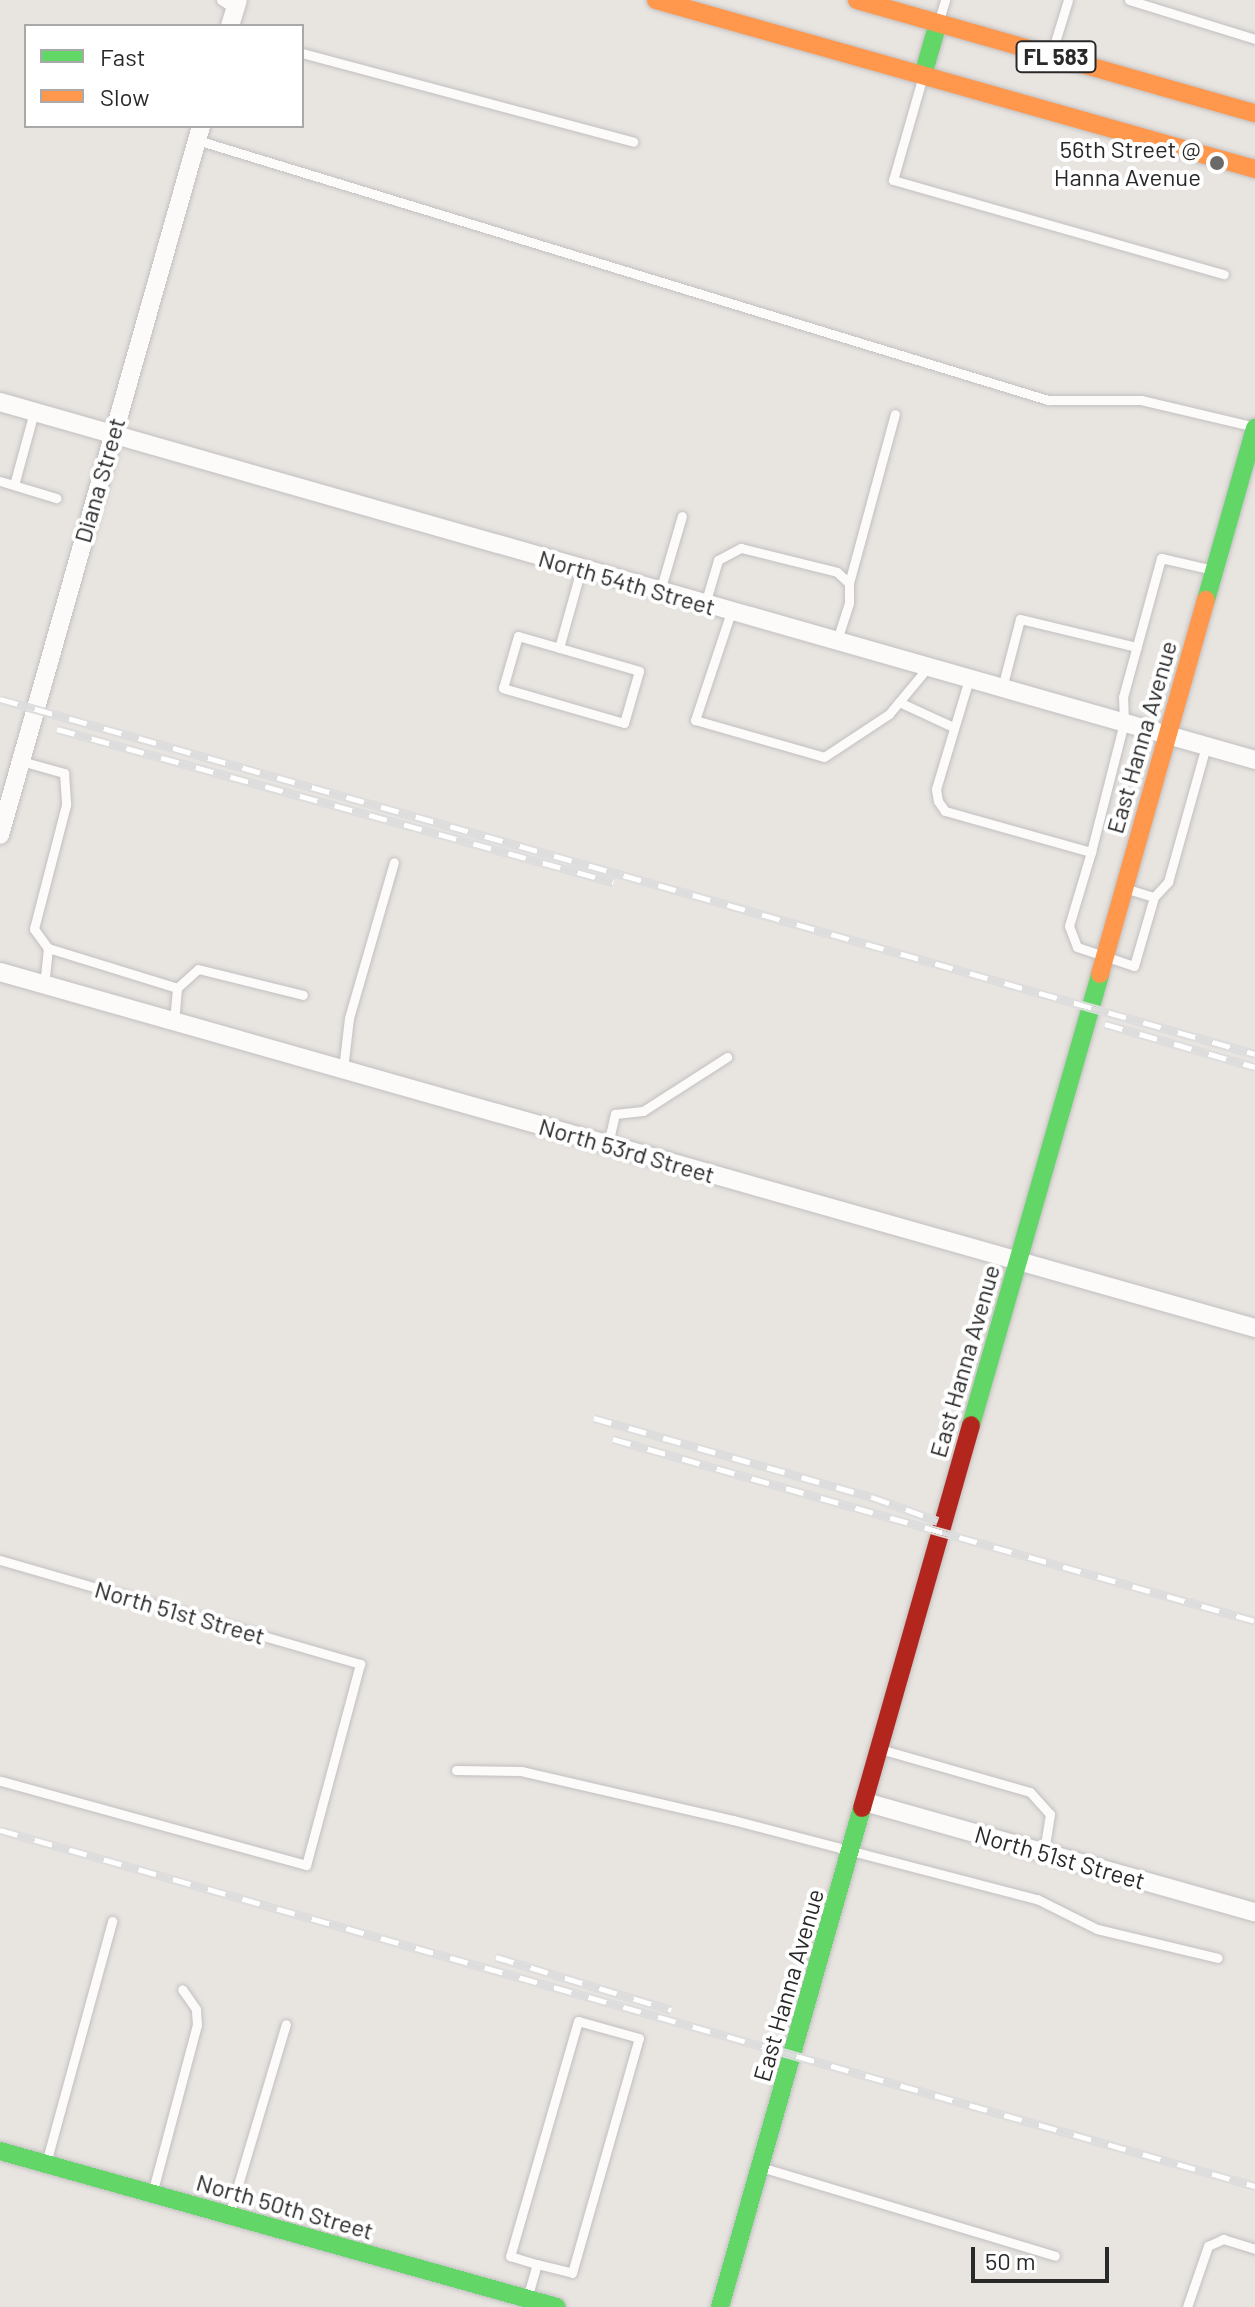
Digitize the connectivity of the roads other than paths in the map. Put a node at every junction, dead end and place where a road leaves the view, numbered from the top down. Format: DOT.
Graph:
graph roads {
  1 [pos="656,0"];
  2 [pos="857,0"];
  3 [pos="945,0"];
  4 [pos="1068,0"];
  5 [pos="1129,0"];
  6 [pos="938,23"];
  7 [pos="1255,39"];
  8 [pos="304,54"];
  9 [pos="1051,55"];
  10 [pos="923,75"];
  11 [pos="1255,113"];
  12 [pos="199,133"];
  13 [pos="633,142"];
  14 [pos="1255,169"];
  15 [pos="1224,274"];
  16 [pos="0,402"];
  17 [pos="34,412"];
  18 [pos="895,414"];
  19 [pos="1255,428"];
  20 [pos="112,434"];
  21 [pos="0,481"];
  22 [pos="14,485"];
  23 [pos="56,498"];
  24 [pos="682,516"];
  25 [pos="581,569"];
  26 [pos="1214,571"];
  27 [pos="849,583"];
  28 [pos="660,591"];
  29 [pos="705,604"];
  30 [pos="731,612"];
  31 [pos="837,642"];
  32 [pos="1137,647"];
  33 [pos="559,648"];
  34 [pos="928,667"];
  35 [pos="969,679"];
  36 [pos="1002,688"];
  37 [pos="899,702"];
  38 [pos="1124,723"];
  39 [pos="953,727"];
  40 [pos="1166,735"];
  41 [pos="1206,746"];
  42 [pos="1255,760"];
  43 [pos="21,761"];
  44 [pos="0,835"];
  45 [pos="1091,852"];
  46 [pos="394,862"];
  47 [pos="1124,888"];
  48 [pos="1154,897"];
  49 [pos="48,948"];
  50 [pos="1104,959"];
  51 [pos="0,972"];
  52 [pos="44,984"];
  53 [pos="177,988"];
  54 [pos="303,995"];
  55 [pos="174,1021"];
  56 [pos="727,1057"];
  57 [pos="343,1069"];
  58 [pos="608,1144"];
  59 [pos="1018,1261"];
  60 [pos="1255,1328"];
  61 [pos="0,1560"];
  62 [pos="880,1749"];
  63 [pos="456,1770"];
  64 [pos="0,1781"];
  65 [pos="865,1802"];
  66 [pos="851,1852"];
  67 [pos="1044,1852"];
  68 [pos="1255,1912"];
  69 [pos="112,1921"];
  70 [pos="1218,1958"];
  71 [pos="182,1989"];
  72 [pos="286,2024"];
  73 [pos="0,2151"];
  74 [pos="46,2163"];
  75 [pos="761,2167"];
  76 [pos="152,2194"];
  77 [pos="229,2215"];
  78 [pos="1255,2249"];
  79 [pos="1055,2256"];
  80 [pos="537,2264"];
  81 [pos="527,2299"];
  82 [pos="557,2307"];
  83 [pos="720,2307"];
  84 [pos="1187,2307"];
  1 -- 10 [label="street, FL 583"];
  2 -- 6 [label="street, FL 583"];
  3 -- 6 [label="lane"];
  4 -- 9 [label="lane"];
  5 -- 7 [label="lane"];
  6 -- 9 [label="street, FL 583"];
  6 -- 10 [label="street"];
  8 -- 13 [label="lane"];
  9 -- 11 [label="street, FL 583"];
  10 -- 14 [label="street, FL 583"];
  10 -- 15 [label="lane"];
  12 -- 19 [label="lane"];
  12 -- 20 [label="street, Diana Street"];
  16 -- 17 [label="street, North 54th Street"];
  17 -- 20 [label="street, North 54th Street"];
  17 -- 22 [label="lane"];
  18 -- 27 [label="lane"];
  19 -- 26 [label="street, East Hanna Avenue"];
  20 -- 25 [label="street, North 54th Street"];
  20 -- 43 [label="street, Diana Street"];
  21 -- 22 [label="lane"];
  22 -- 23 [label="lane"];
  24 -- 28 [label="lane"];
  25 -- 28 [label="street, North 54th Street"];
  25 -- 33 [label="lane"];
  26 -- 32 [label="lane"];
  26 -- 40 [label="street, East Hanna Avenue"];
  27 -- 29 [label="lane"];
  27 -- 31 [label="lane"];
  28 -- 29 [label="street, North 54th Street"];
  29 -- 30 [label="street, North 54th Street"];
  30 -- 31 [label="street, North 54th Street"];
  30 -- 37 [label="lane"];
  31 -- 34 [label="street, North 54th Street"];
  32 -- 36 [label="lane"];
  32 -- 38 [label="lane"];
  33 -- 33 [label="lane"];
  34 -- 35 [label="street, North 54th Street"];
  34 -- 37 [label="lane"];
  35 -- 36 [label="street, North 54th Street"];
  35 -- 39 [label="lane"];
  36 -- 38 [label="street, North 54th Street"];
  37 -- 39 [label="lane"];
  38 -- 40 [label="street, North 54th Street"];
  38 -- 45 [label="lane"];
  39 -- 45 [label="lane"];
  40 -- 41 [label="street, North 54th Street"];
  40 -- 47 [label="street, East Hanna Avenue"];
  41 -- 42 [label="street, North 54th Street"];
  41 -- 48 [label="lane"];
  43 -- 44 [label="street, Diana Street"];
  43 -- 49 [label="lane"];
  45 -- 50 [label="lane"];
  46 -- 57 [label="lane"];
  47 -- 48 [label="lane"];
  47 -- 50 [label="street, East Hanna Avenue"];
  48 -- 50 [label="lane"];
  49 -- 52 [label="lane"];
  49 -- 53 [label="lane"];
  50 -- 59 [label="street, East Hanna Avenue"];
  51 -- 52 [label="street, North 53rd Street"];
  52 -- 55 [label="street, North 53rd Street"];
  53 -- 54 [label="lane"];
  53 -- 55 [label="lane"];
  55 -- 57 [label="street, North 53rd Street"];
  56 -- 58 [label="lane"];
  57 -- 58 [label="street, North 53rd Street"];
  58 -- 59 [label="street, North 53rd Street"];
  59 -- 60 [label="street, North 53rd Street"];
  59 -- 62 [label="street, East Hanna Avenue"];
  61 -- 64 [label="lane, North 51st Street"];
  62 -- 65 [label="street, East Hanna Avenue"];
  62 -- 67 [label="lane"];
  63 -- 66 [label="lane"];
  65 -- 66 [label="street, East Hanna Avenue"];
  65 -- 67 [label="street, North 51st Street"];
  66 -- 70 [label="lane"];
  66 -- 75 [label="street, East Hanna Avenue"];
  67 -- 68 [label="street, North 51st Street"];
  69 -- 74 [label="lane"];
  71 -- 76 [label="lane"];
  72 -- 77 [label="lane"];
  73 -- 74 [label="street, North 50th Street"];
  74 -- 76 [label="street, North 50th Street"];
  75 -- 79 [label="lane"];
  75 -- 83 [label="street, East Hanna Avenue"];
  76 -- 77 [label="street, North 50th Street"];
  77 -- 81 [label="street, North 50th Street"];
  78 -- 84 [label="lane"];
  80 -- 80 [label="lane"];
  80 -- 81 [label="lane"];
  81 -- 82 [label="street, North 50th Street"];
}
